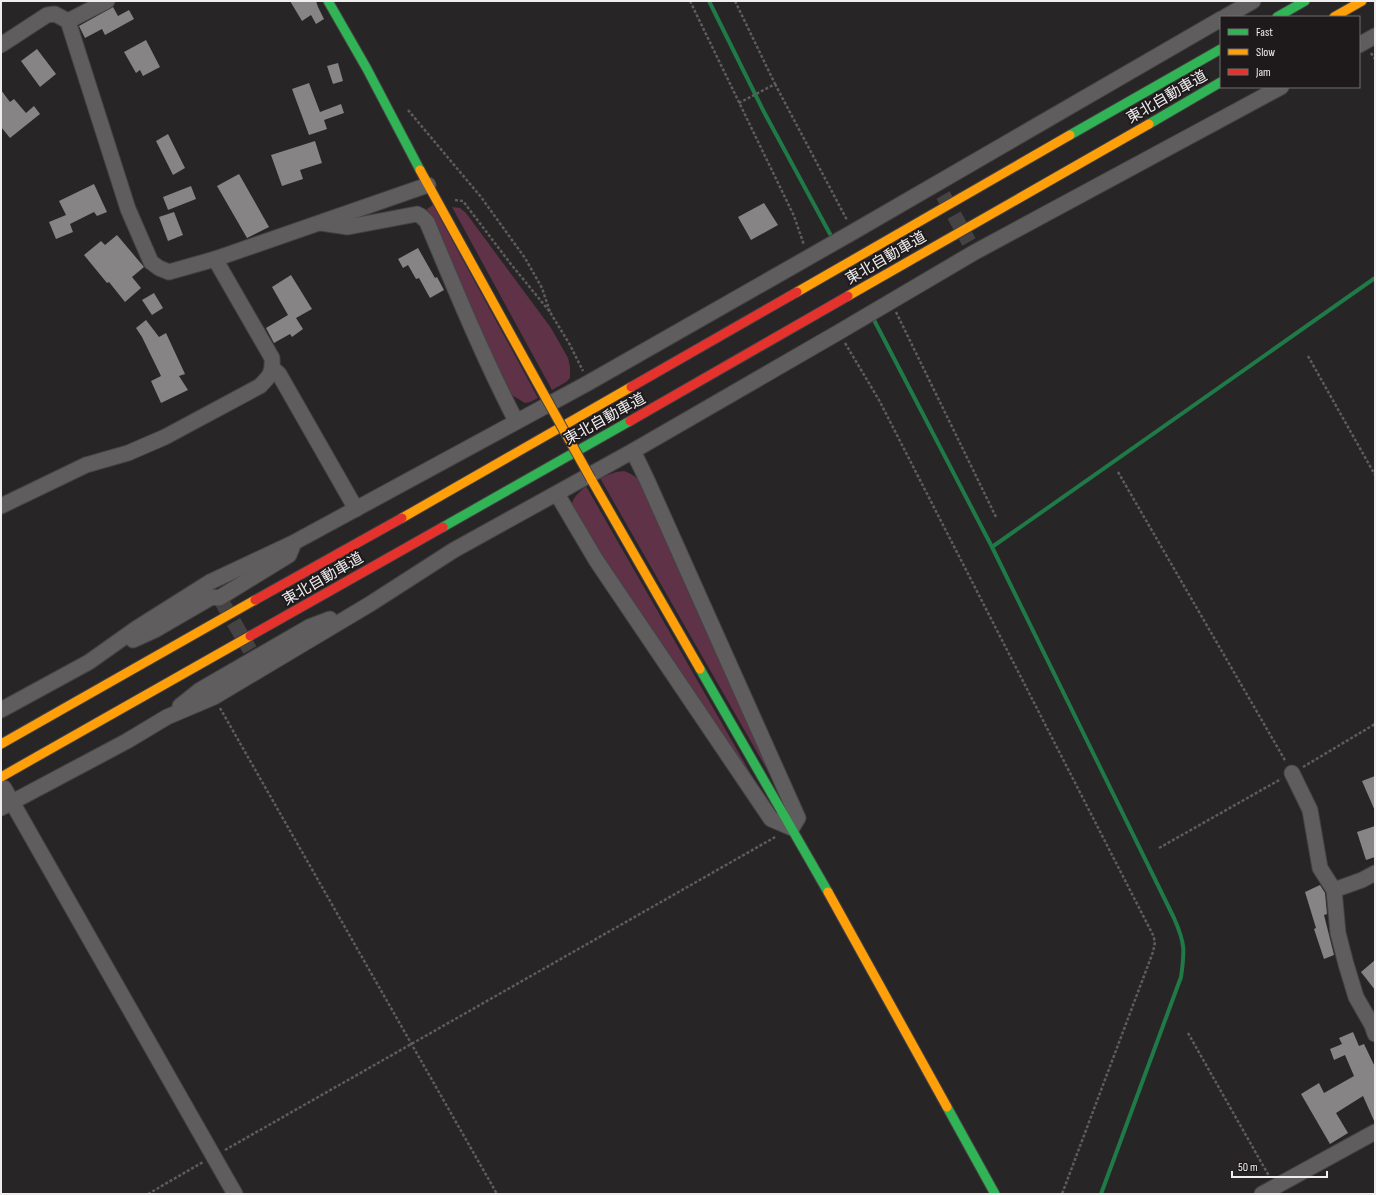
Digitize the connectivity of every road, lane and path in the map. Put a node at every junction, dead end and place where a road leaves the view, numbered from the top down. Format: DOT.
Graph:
graph roads {
  1 [pos="107,1"];
  2 [pos="328,1"];
  3 [pos="690,1"];
  4 [pos="735,1"];
  5 [pos="1252,1"];
  6 [pos="1305,1"];
  7 [pos="1362,1"];
  8 [pos="1227,16"];
  9 [pos="1279,16"];
  10 [pos="1336,16"];
  11 [pos="1220,20"];
  12 [pos="68,21"];
  13 [pos="1,45"];
  14 [pos="1220,50"];
  15 [pos="1220,83"];
  16 [pos="775,84"];
  17 [pos="1279,88"];
  18 [pos="739,103"];
  19 [pos="407,108"];
  20 [pos="431,191"];
  21 [pos="319,222"];
  22 [pos="854,232"];
  23 [pos="808,258"];
  24 [pos="216,259"];
  25 [pos="891,301"];
  26 [pos="550,312"];
  27 [pos="839,332"];
  28 [pos="1308,356"];
  29 [pos="272,368"];
  30 [pos="588,383"];
  31 [pos="516,421"];
  32 [pos="632,451"];
  33 [pos="1118,472"];
  34 [pos="1375,475"];
  35 [pos="557,494"];
  36 [pos="1,506"];
  37 [pos="356,509"];
  38 [pos="996,517"];
  39 [pos="293,543"];
  40 [pos="370,604"];
  41 [pos="89,662"];
  42 [pos="214,697"];
  43 [pos="1,710"];
  44 [pos="168,717"];
  45 [pos="1375,724"];
  46 [pos="1,744"];
  47 [pos="1292,773"];
  48 [pos="2,783"];
  49 [pos="6,805"];
  50 [pos="792,828"];
  51 [pos="1159,848"];
  52 [pos="1375,873"];
  53 [pos="1334,890"];
  54 [pos="1188,1033"];
  55 [pos="1375,1034"];
  56 [pos="411,1044"];
  57 [pos="1375,1132"];
  58 [pos="213,1156"];
  59 [pos="1268,1190"];
  60 [pos="148,1194"];
  61 [pos="234,1194"];
  62 [pos="497,1194"];
  63 [pos="995,1194"];
  64 [pos="1062,1194"];
  1 -- 12 [label="street"];
  2 -- 20 [label="main road"];
  3 -- 18 [label="path"];
  4 -- 16 [label="path"];
  5 -- 8 [label="street"];
  6 -- 9 [label="main road"];
  7 -- 10 [label="main road"];
  11 -- 22 [label="street"];
  12 -- 13 [label="street"];
  12 -- 24 [label="street"];
  14 -- 46 [label="main road, 東北自動車道"];
  15 -- 48 [label="main road, 東北自動車道"];
  16 -- 18 [label="path"];
  16 -- 22 [label="path"];
  17 -- 25 [label="street"];
  18 -- 23 [label="path"];
  19 -- 26 [label="path"];
  20 -- 21 [label="street"];
  20 -- 26 [label="path"];
  20 -- 50 [label="main road, bridge"];
  21 -- 24 [label="street"];
  21 -- 31 [label="street"];
  22 -- 23 [label="street"];
  23 -- 30 [label="street"];
  24 -- 29 [label="street"];
  25 -- 27 [label="street"];
  25 -- 38 [label="path"];
  26 -- 30 [label="path"];
  27 -- 32 [label="street"];
  27 -- 64 [label="path"];
  28 -- 34 [label="path"];
  29 -- 36 [label="street"];
  29 -- 37 [label="street"];
  30 -- 31 [label="street"];
  31 -- 37 [label="street"];
  32 -- 35 [label="street"];
  32 -- 50 [label="street"];
  33 -- 47 [label="path"];
  35 -- 40 [label="street"];
  35 -- 50 [label="street"];
  37 -- 39 [label="street"];
  39 -- 41 [label="street"];
  39 -- 41 [label="street"];
  40 -- 42 [label="street"];
  40 -- 44 [label="street"];
  41 -- 43 [label="street"];
  42 -- 44 [label="street"];
  42 -- 56 [label="path"];
  44 -- 49 [label="street"];
  45 -- 47 [label="path"];
  47 -- 51 [label="path"];
  47 -- 53 [label="street"];
  48 -- 49 [label="street"];
  49 -- 58 [label="street"];
  50 -- 56 [label="path"];
  50 -- 63 [label="main road"];
  52 -- 53 [label="street"];
  53 -- 55 [label="street"];
  54 -- 59 [label="path"];
  56 -- 58 [label="path"];
  56 -- 62 [label="path"];
  57 -- 59 [label="street"];
  58 -- 60 [label="path"];
  58 -- 61 [label="street"];
}
